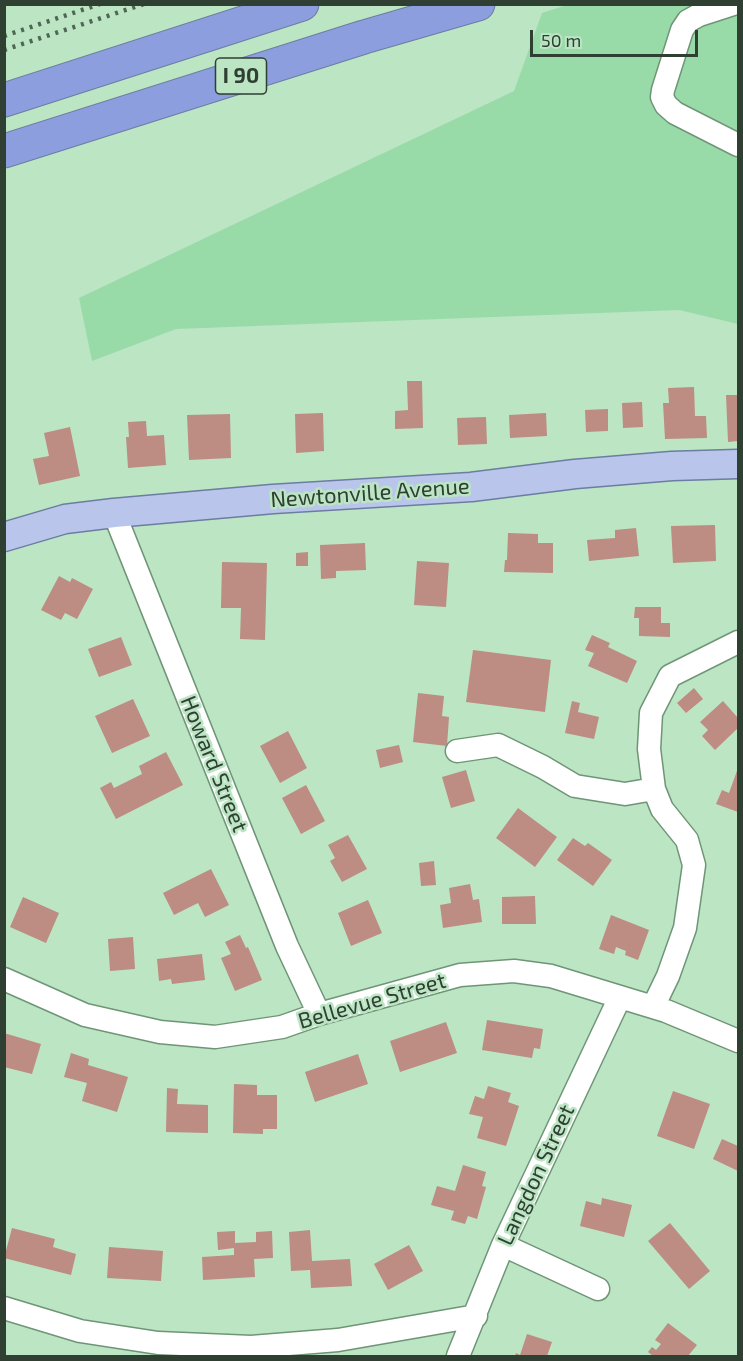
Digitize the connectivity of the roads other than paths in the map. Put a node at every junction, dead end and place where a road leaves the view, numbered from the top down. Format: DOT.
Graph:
graph roads {
  1 [pos="302,4"];
  2 [pos="478,4"];
  3 [pos="733,4"];
  4 [pos="4,100"];
  5 [pos="738,145"];
  6 [pos="4,152"];
  7 [pos="738,464"];
  8 [pos="114,513"];
  9 [pos="4,537"];
  10 [pos="738,642"];
  11 [pos="456,751"];
  12 [pos="654,789"];
  13 [pos="4,979"];
  14 [pos="620,997"];
  15 [pos="653,1007"];
  16 [pos="319,1014"];
  17 [pos="738,1041"];
  18 [pos="503,1245"];
  19 [pos="598,1289"];
  20 [pos="4,1308"];
  21 [pos="476,1316"];
  22 [pos="156,1350"];
  23 [pos="458,1356"];
  1 -- 4 [label="highway, I 90"];
  2 -- 6 [label="highway, I 90"];
  3 -- 5 [label="street"];
  7 -- 8 [label="main road, Newtonville Avenue"];
  8 -- 9 [label="main road, Newtonville Avenue"];
  8 -- 16 [label="street, Howard Street"];
  10 -- 12 [label="street"];
  11 -- 12 [label="street"];
  12 -- 15 [label="street"];
  13 -- 16 [label="street, Bellevue Street"];
  14 -- 15 [label="street, Bellevue Street"];
  14 -- 16 [label="street, Bellevue Street"];
  14 -- 18 [label="street, Langdon Street"];
  15 -- 17 [label="street, Bellevue Street"];
  18 -- 19 [label="street"];
  18 -- 21 [label="street, Langdon Street"];
  20 -- 22 [label="street"];
  21 -- 22 [label="street"];
  21 -- 23 [label="street, Langdon Street"];
}
